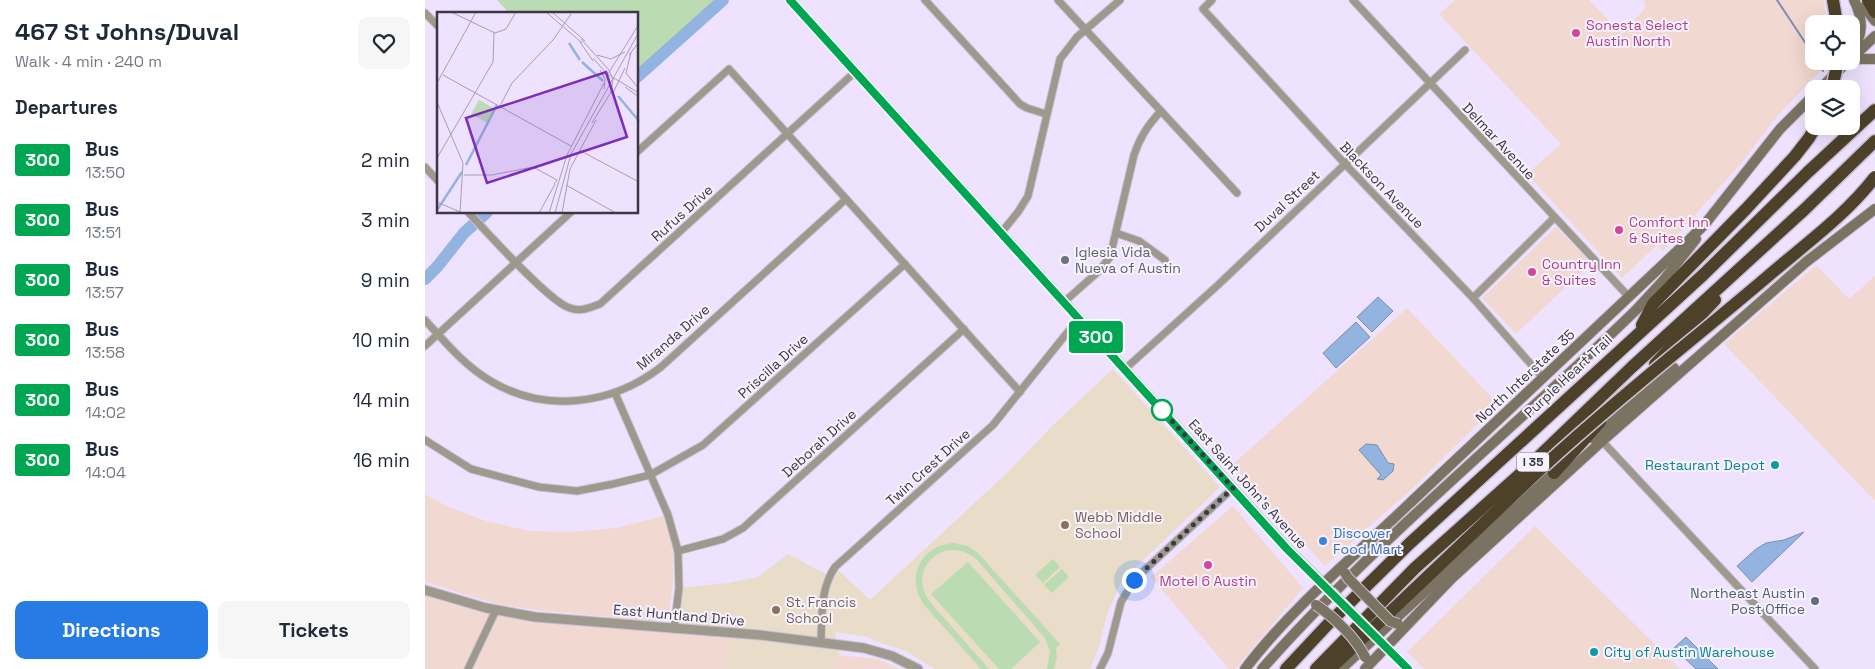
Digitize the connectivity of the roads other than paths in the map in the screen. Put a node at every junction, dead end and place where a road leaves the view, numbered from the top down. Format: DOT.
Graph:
graph roads {
  1 [pos="790,0"];
  2 [pos="925,0"];
  3 [pos="1058,0"];
  4 [pos="1120,0"];
  5 [pos="1212,0"];
  6 [pos="1353,0"];
  7 [pos="1833,0"];
  8 [pos="1854,0"];
  9 [pos="1858,0"];
  10 [pos="1868,0"];
  11 [pos="1875,12"];
  12 [pos="425,13"];
  13 [pos="1836,15"];
  14 [pos="1875,21"];
  15 [pos="437,25"];
  16 [pos="1086,30"];
  17 [pos="1860,30"];
  18 [pos="1875,36"];
  19 [pos="1860,49"];
  20 [pos="1465,50"];
  21 [pos="1875,58"];
  22 [pos="1860,59"];
  23 [pos="1838,70"];
  24 [pos="855,72"];
  25 [pos="1828,80"];
  26 [pos="1429,84"];
  27 [pos="1805,104"];
  28 [pos="1875,110"];
  29 [pos="1161,111"];
  30 [pos="1046,114"];
  31 [pos="788,134"];
  32 [pos="1811,135"];
  33 [pos="1875,141"];
  34 [pos="639,150"];
  35 [pos="1345,164"];
  36 [pos="425,167"];
  37 [pos="1875,177"];
  38 [pos="437,180"];
  39 [pos="1237,193"];
  40 [pos="846,198"];
  41 [pos="1875,209"];
  42 [pos="569,214"];
  43 [pos="473,218"];
  44 [pos="1554,218"];
  45 [pos="1705,224"];
  46 [pos="1001,233"];
  47 [pos="1116,233"];
  48 [pos="1752,256"];
  49 [pos="1165,260"];
  50 [pos="517,262"];
  51 [pos="905,264"];
  52 [pos="1629,297"];
  53 [pos="1473,298"];
  54 [pos="1064,302"];
  55 [pos="1745,314"];
  56 [pos="1079,318"];
  57 [pos="425,320"];
  58 [pos="964,329"];
  59 [pos="1639,332"];
  60 [pos="438,334"];
  61 [pos="425,346"];
  62 [pos="1125,369"];
  63 [pos="1543,378"];
  64 [pos="1020,392"];
  65 [pos="615,393"];
  66 [pos="425,440"];
  67 [pos="1602,441"];
  68 [pos="1549,470"];
  69 [pos="649,475"];
  70 [pos="1233,488"];
  71 [pos="678,552"];
  72 [pos="1347,560"];
  73 [pos="1323,583"];
  74 [pos="425,590"];
  75 [pos="1303,604"];
  76 [pos="496,610"];
  77 [pos="1404,624"];
  78 [pos="674,629"];
  79 [pos="821,642"];
  80 [pos="1387,648"];
  81 [pos="468,669"];
  82 [pos="918,669"];
  83 [pos="1100,669"];
  84 [pos="1245,669"];
  85 [pos="1262,669"];
  86 [pos="1286,669"];
  87 [pos="1316,669"];
  88 [pos="1330,669"];
  89 [pos="1341,669"];
  90 [pos="1364,669"];
  91 [pos="1408,669"];
  92 [pos="1815,669"];
  1 -- 24 [label="street, East Saint John's Avenue"];
  2 -- 30 [label="street"];
  3 -- 16 [label="street"];
  4 -- 16 [label="street"];
  5 -- 35 [label="street, Blackson Avenue"];
  6 -- 26 [label="street, Delmar Avenue"];
  7 -- 13 [label="highway"];
  8 -- 17 [label="main road"];
  9 -- 14 [label="main road"];
  10 -- 11 [label="highway"];
  12 -- 15 [label="street"];
  16 -- 29 [label="street"];
  16 -- 30 [label="street"];
  18 -- 19 [label="main road"];
  20 -- 26 [label="street, Duval Street"];
  21 -- 22 [label="main road"];
  23 -- 25 [label="main road"];
  24 -- 31 [label="street, Rufus Drive"];
  24 -- 46 [label="street, East Saint John's Avenue"];
  26 -- 35 [label="street, Duval Street"];
  26 -- 44 [label="street, Delmar Avenue"];
  27 -- 45 [label="main road, North Interstate 35"];
  28 -- 59 [label="highway, Purple Heart Trail / I 35"];
  29 -- 39 [label="street"];
  29 -- 47 [label="street"];
  30 -- 46 [label="street"];
  31 -- 34 [label="street"];
  31 -- 40 [label="street"];
  31 -- 50 [label="street, Rufus Drive"];
  32 -- 59 [label="highway"];
  33 -- 48 [label="highway, I 35"];
  35 -- 53 [label="street, Blackson Avenue"];
  35 -- 62 [label="street, Duval Street"];
  36 -- 38 [label="street"];
  37 -- 68 [label="highway, bridge"];
  40 -- 51 [label="street"];
  40 -- 65 [label="street, Miranda Drive"];
  41 -- 55 [label="main road"];
  42 -- 50 [label="street"];
  43 -- 50 [label="street, Rufus Drive"];
  44 -- 52 [label="street, Delmar Avenue"];
  44 -- 53 [label="street"];
  45 -- 52 [label="main road, North Interstate 35"];
  45 -- 85 [label="main road"];
  46 -- 54 [label="street, East Saint John's Avenue"];
  47 -- 49 [label="street"];
  47 -- 54 [label="street"];
  48 -- 68 [label="highway"];
  48 -- 87 [label="highway, I 35"];
  50 -- 60 [label="street"];
  51 -- 58 [label="street"];
  51 -- 69 [label="street, Priscilla Drive"];
  52 -- 63 [label="main road, North Interstate 35"];
  53 -- 63 [label="street, Blackson Avenue"];
  54 -- 56 [label="street, East Saint John's Avenue"];
  55 -- 67 [label="main road"];
  55 -- 68 [label="main road"];
  56 -- 62 [label="street, East Saint John's Avenue"];
  56 -- 64 [label="street, Twin Crest Drive"];
  57 -- 60 [label="street, Miranda Drive"];
  58 -- 64 [label="street"];
  58 -- 71 [label="street, Deborah Drive"];
  59 -- 86 [label="highway, Purple Heart Trail / I 35"];
  60 -- 61 [label="street"];
  60 -- 65 [label="street, Miranda Drive"];
  62 -- 70 [label="street, East Saint John's Avenue"];
  63 -- 72 [label="main road, North Interstate 35"];
  64 -- 79 [label="street, Twin Crest Drive"];
  65 -- 69 [label="street"];
  66 -- 69 [label="street, Priscilla Drive"];
  67 -- 77 [label="main road"];
  67 -- 92 [label="street"];
  68 -- 88 [label="highway"];
  68 -- 89 [label="main road"];
  69 -- 71 [label="street"];
  70 -- 73 [label="street, East Saint John's Avenue"];
  70 -- 83 [label="street"];
  71 -- 78 [label="street"];
  72 -- 73 [label="main road, North Interstate 35"];
  72 -- 77 [label="main road, bridge"];
  73 -- 75 [label="main road, North Interstate 35"];
  73 -- 80 [label="street, East Saint John's Avenue, bridge"];
  74 -- 76 [label="street, East Huntland Drive"];
  75 -- 84 [label="main road, North Interstate 35"];
  75 -- 90 [label="main road, bridge"];
  76 -- 78 [label="street, East Huntland Drive"];
  76 -- 81 [label="street"];
  77 -- 80 [label="main road"];
  78 -- 79 [label="street, East Huntland Drive"];
  79 -- 82 [label="street, East Huntland Drive"];
  80 -- 90 [label="main road"];
  80 -- 91 [label="street, East Saint John's Avenue"];
}
